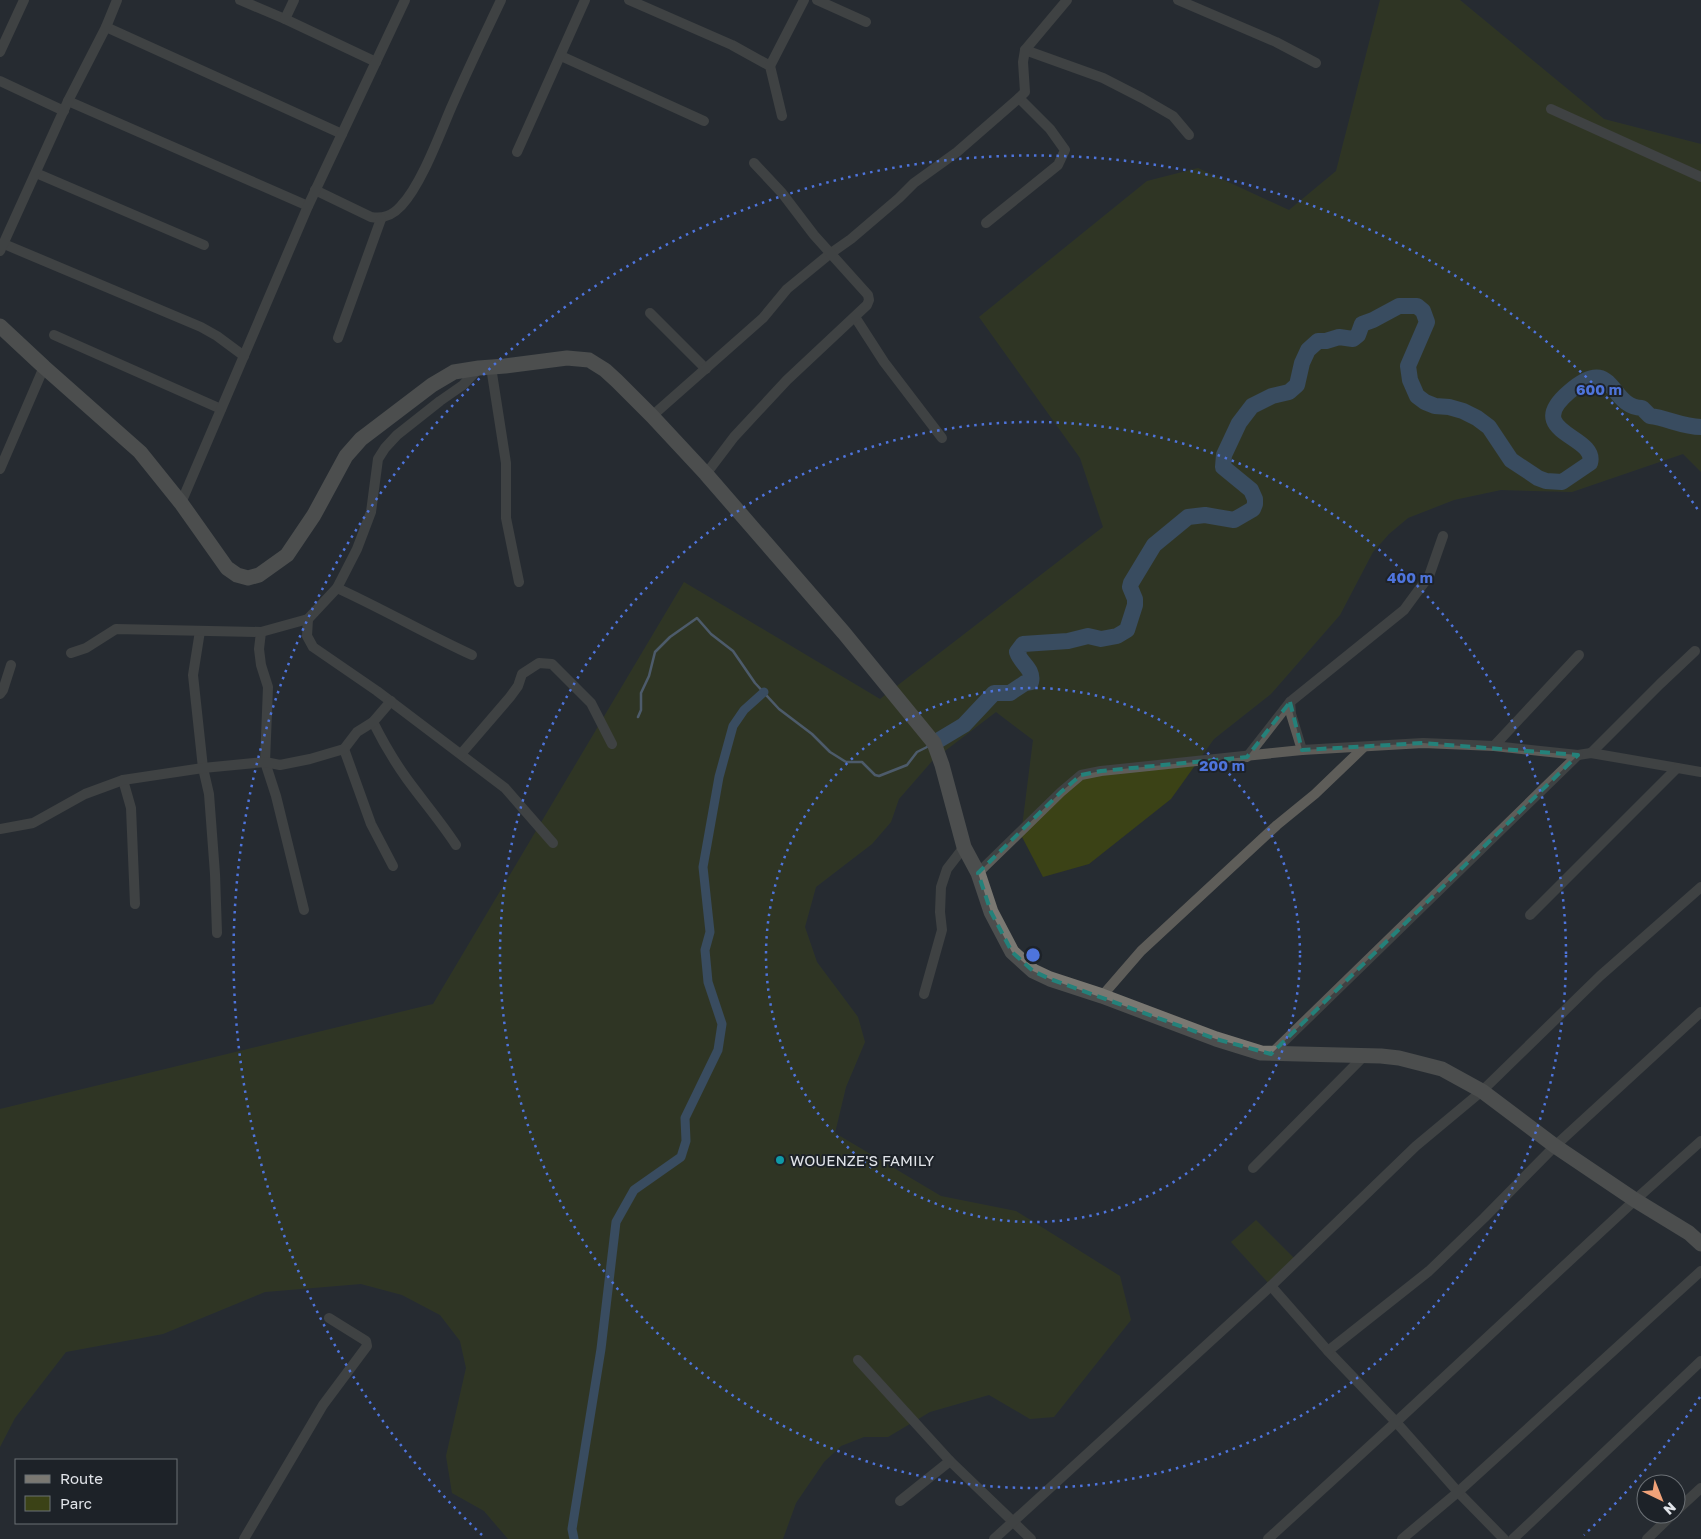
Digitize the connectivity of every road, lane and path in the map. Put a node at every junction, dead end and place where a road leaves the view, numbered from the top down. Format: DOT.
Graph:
graph roads {
  1 [pos="24,0"];
  2 [pos="117,0"];
  3 [pos="240,0"];
  4 [pos="294,0"];
  5 [pos="405,0"];
  6 [pos="501,0"];
  7 [pos="585,0"];
  8 [pos="629,0"];
  9 [pos="804,0"];
  10 [pos="817,0"];
  11 [pos="1067,0"];
  12 [pos="1178,0"];
  13 [pos="285,19"];
  14 [pos="866,22"];
  15 [pos="106,27"];
  16 [pos="1025,50"];
  17 [pos="0,52"];
  18 [pos="561,56"];
  19 [pos="376,62"];
  20 [pos="1316,63"];
  21 [pos="770,66"];
  22 [pos="0,81"];
  23 [pos="1019,98"];
  24 [pos="66,106"];
  25 [pos="1551,110"];
  26 [pos="782,116"];
  27 [pos="704,121"];
  28 [pos="342,134"];
  29 [pos="1189,136"];
  30 [pos="517,152"];
  31 [pos="754,162"];
  32 [pos="36,173"];
  33 [pos="1701,177"];
  34 [pos="316,190"];
  35 [pos="308,206"];
  36 [pos="381,219"];
  37 [pos="986,223"];
  38 [pos="204,245"];
  39 [pos="2,248"];
  40 [pos="832,253"];
  41 [pos="650,313"];
  42 [pos="855,316"];
  43 [pos="0,326"];
  44 [pos="54,335"];
  45 [pos="338,338"];
  46 [pos="244,356"];
  47 [pos="44,367"];
  48 [pos="485,368"];
  49 [pos="706,369"];
  50 [pos="221,409"];
  51 [pos="652,416"];
  52 [pos="942,438"];
  53 [pos="0,469"];
  54 [pos="706,474"];
  55 [pos="181,504"];
  56 [pos="1443,536"];
  57 [pos="519,582"];
  58 [pos="337,588"];
  59 [pos="308,619"];
  60 [pos="200,631"];
  61 [pos="261,632"];
  62 [pos="1696,651"];
  63 [pos="71,653"];
  64 [pos="472,655"];
  65 [pos="1579,655"];
  66 [pos="10,665"];
  67 [pos="0,694"];
  68 [pos="391,701"];
  69 [pos="1290,702"];
  70 [pos="373,722"];
  71 [pos="612,744"];
  72 [pos="1494,746"];
  73 [pos="1364,747"];
  74 [pos="344,749"];
  75 [pos="1302,750"];
  76 [pos="1591,753"];
  77 [pos="460,754"];
  78 [pos="1578,755"];
  79 [pos="1247,756"];
  80 [pos="1701,760"];
  81 [pos="265,762"];
  82 [pos="202,768"];
  83 [pos="1677,768"];
  84 [pos="1696,771"];
  85 [pos="123,780"];
  86 [pos="0,829"];
  87 [pos="553,843"];
  88 [pos="456,845"];
  89 [pos="964,847"];
  90 [pos="393,866"];
  91 [pos="978,873"];
  92 [pos="1701,887"];
  93 [pos="135,904"];
  94 [pos="304,910"];
  95 [pos="1530,915"];
  96 [pos="217,934"];
  97 [pos="924,994"];
  98 [pos="1102,996"];
  99 [pos="1701,1012"];
  100 [pos="1271,1054"];
  101 [pos="1365,1055"];
  102 [pos="1482,1091"];
  103 [pos="1701,1142"];
  104 [pos="1555,1146"];
  105 [pos="1253,1168"];
  106 [pos="1635,1200"];
  107 [pos="1701,1244"];
  108 [pos="1701,1271"];
  109 [pos="1271,1286"];
  110 [pos="329,1318"];
  111 [pos="1328,1351"];
  112 [pos="858,1360"];
  113 [pos="1701,1361"];
  114 [pos="1396,1422"];
  115 [pos="950,1461"];
  116 [pos="1701,1488"];
  117 [pos="1458,1492"];
  118 [pos="900,1501"];
  119 [pos="1686,1502"];
  120 [pos="1014,1521"];
  121 [pos="1663,1524"];
  122 [pos="244,1539"];
  123 [pos="994,1539"];
  124 [pos="1031,1539"];
  125 [pos="1268,1539"];
  126 [pos="1402,1539"];
  127 [pos="1504,1539"];
  128 [pos="1513,1539"];
  129 [pos="1647,1539"];
  1 -- 17 [label="street"];
  2 -- 15 [label="street"];
  3 -- 13 [label="street"];
  4 -- 13 [label="street"];
  5 -- 19 [label="street"];
  6 -- 36 [label="street"];
  7 -- 18 [label="street"];
  8 -- 21 [label="street"];
  9 -- 21 [label="street"];
  10 -- 14 [label="street"];
  11 -- 16 [label="street"];
  12 -- 20 [label="street"];
  13 -- 19 [label="street"];
  15 -- 24 [label="street"];
  15 -- 28 [label="street"];
  16 -- 23 [label="street"];
  16 -- 29 [label="street"];
  18 -- 27 [label="street"];
  18 -- 30 [label="street"];
  19 -- 28 [label="street"];
  21 -- 26 [label="street"];
  22 -- 24 [label="street"];
  23 -- 37 [label="street"];
  23 -- 40 [label="street"];
  24 -- 32 [label="street"];
  24 -- 35 [label="street"];
  25 -- 33 [label="street"];
  28 -- 34 [label="street"];
  31 -- 40 [label="street"];
  32 -- 38 [label="street"];
  32 -- 39 [label="street"];
  34 -- 35 [label="street"];
  34 -- 36 [label="street"];
  35 -- 46 [label="street"];
  36 -- 45 [label="street"];
  39 -- 46 [label="street"];
  40 -- 42 [label="street"];
  40 -- 49 [label="street"];
  41 -- 49 [label="street"];
  42 -- 52 [label="street"];
  42 -- 54 [label="street"];
  43 -- 47 [label="main road"];
  44 -- 50 [label="street"];
  46 -- 50 [label="street"];
  47 -- 53 [label="street"];
  47 -- 55 [label="main road"];
  48 -- 51 [label="main road"];
  48 -- 55 [label="main road"];
  48 -- 57 [label="street"];
  48 -- 58 [label="street"];
  49 -- 51 [label="street"];
  50 -- 55 [label="street"];
  51 -- 54 [label="main road"];
  54 -- 89 [label="main road"];
  56 -- 69 [label="street"];
  58 -- 59 [label="street"];
  58 -- 64 [label="street"];
  59 -- 61 [label="street"];
  59 -- 68 [label="street"];
  60 -- 61 [label="street"];
  60 -- 63 [label="street"];
  60 -- 82 [label="street"];
  61 -- 81 [label="street"];
  62 -- 76 [label="street"];
  65 -- 72 [label="street"];
  66 -- 67 [label="street"];
  68 -- 70 [label="street"];
  68 -- 77 [label="street"];
  69 -- 75 [label="street"];
  69 -- 79 [label="street"];
  70 -- 74 [label="street"];
  70 -- 88 [label="street"];
  71 -- 77 [label="street"];
  72 -- 73 [label="street"];
  72 -- 78 [label="street"];
  73 -- 75 [label="street"];
  73 -- 98 [label="street"];
  74 -- 81 [label="street"];
  74 -- 90 [label="street"];
  75 -- 79 [label="street"];
  76 -- 78 [label="street"];
  76 -- 83 [label="street"];
  77 -- 87 [label="street"];
  78 -- 100 [label="street"];
  79 -- 91 [label="street"];
  80 -- 84 [label="street"];
  81 -- 82 [label="street"];
  81 -- 94 [label="street"];
  82 -- 85 [label="street"];
  82 -- 96 [label="street"];
  83 -- 84 [label="street"];
  83 -- 95 [label="street"];
  85 -- 86 [label="street"];
  85 -- 93 [label="street"];
  89 -- 91 [label="main road"];
  89 -- 97 [label="street"];
  91 -- 98 [label="main road"];
  92 -- 102 [label="street"];
  98 -- 100 [label="main road"];
  99 -- 104 [label="street"];
  100 -- 101 [label="main road"];
  101 -- 102 [label="main road"];
  101 -- 105 [label="street"];
  102 -- 104 [label="main road"];
  102 -- 109 [label="street"];
  103 -- 106 [label="street"];
  104 -- 106 [label="main road"];
  104 -- 111 [label="street"];
  106 -- 107 [label="main road"];
  106 -- 114 [label="street"];
  108 -- 117 [label="street"];
  109 -- 111 [label="street"];
  109 -- 120 [label="street"];
  110 -- 122 [label="street"];
  111 -- 114 [label="street"];
  112 -- 115 [label="street"];
  113 -- 128 [label="street"];
  114 -- 117 [label="street"];
  114 -- 125 [label="street"];
  115 -- 118 [label="street"];
  115 -- 120 [label="street"];
  116 -- 119 [label="street"];
  117 -- 126 [label="street"];
  117 -- 127 [label="street"];
  120 -- 123 [label="street"];
  120 -- 124 [label="street"];
  121 -- 129 [label="street"];
}
